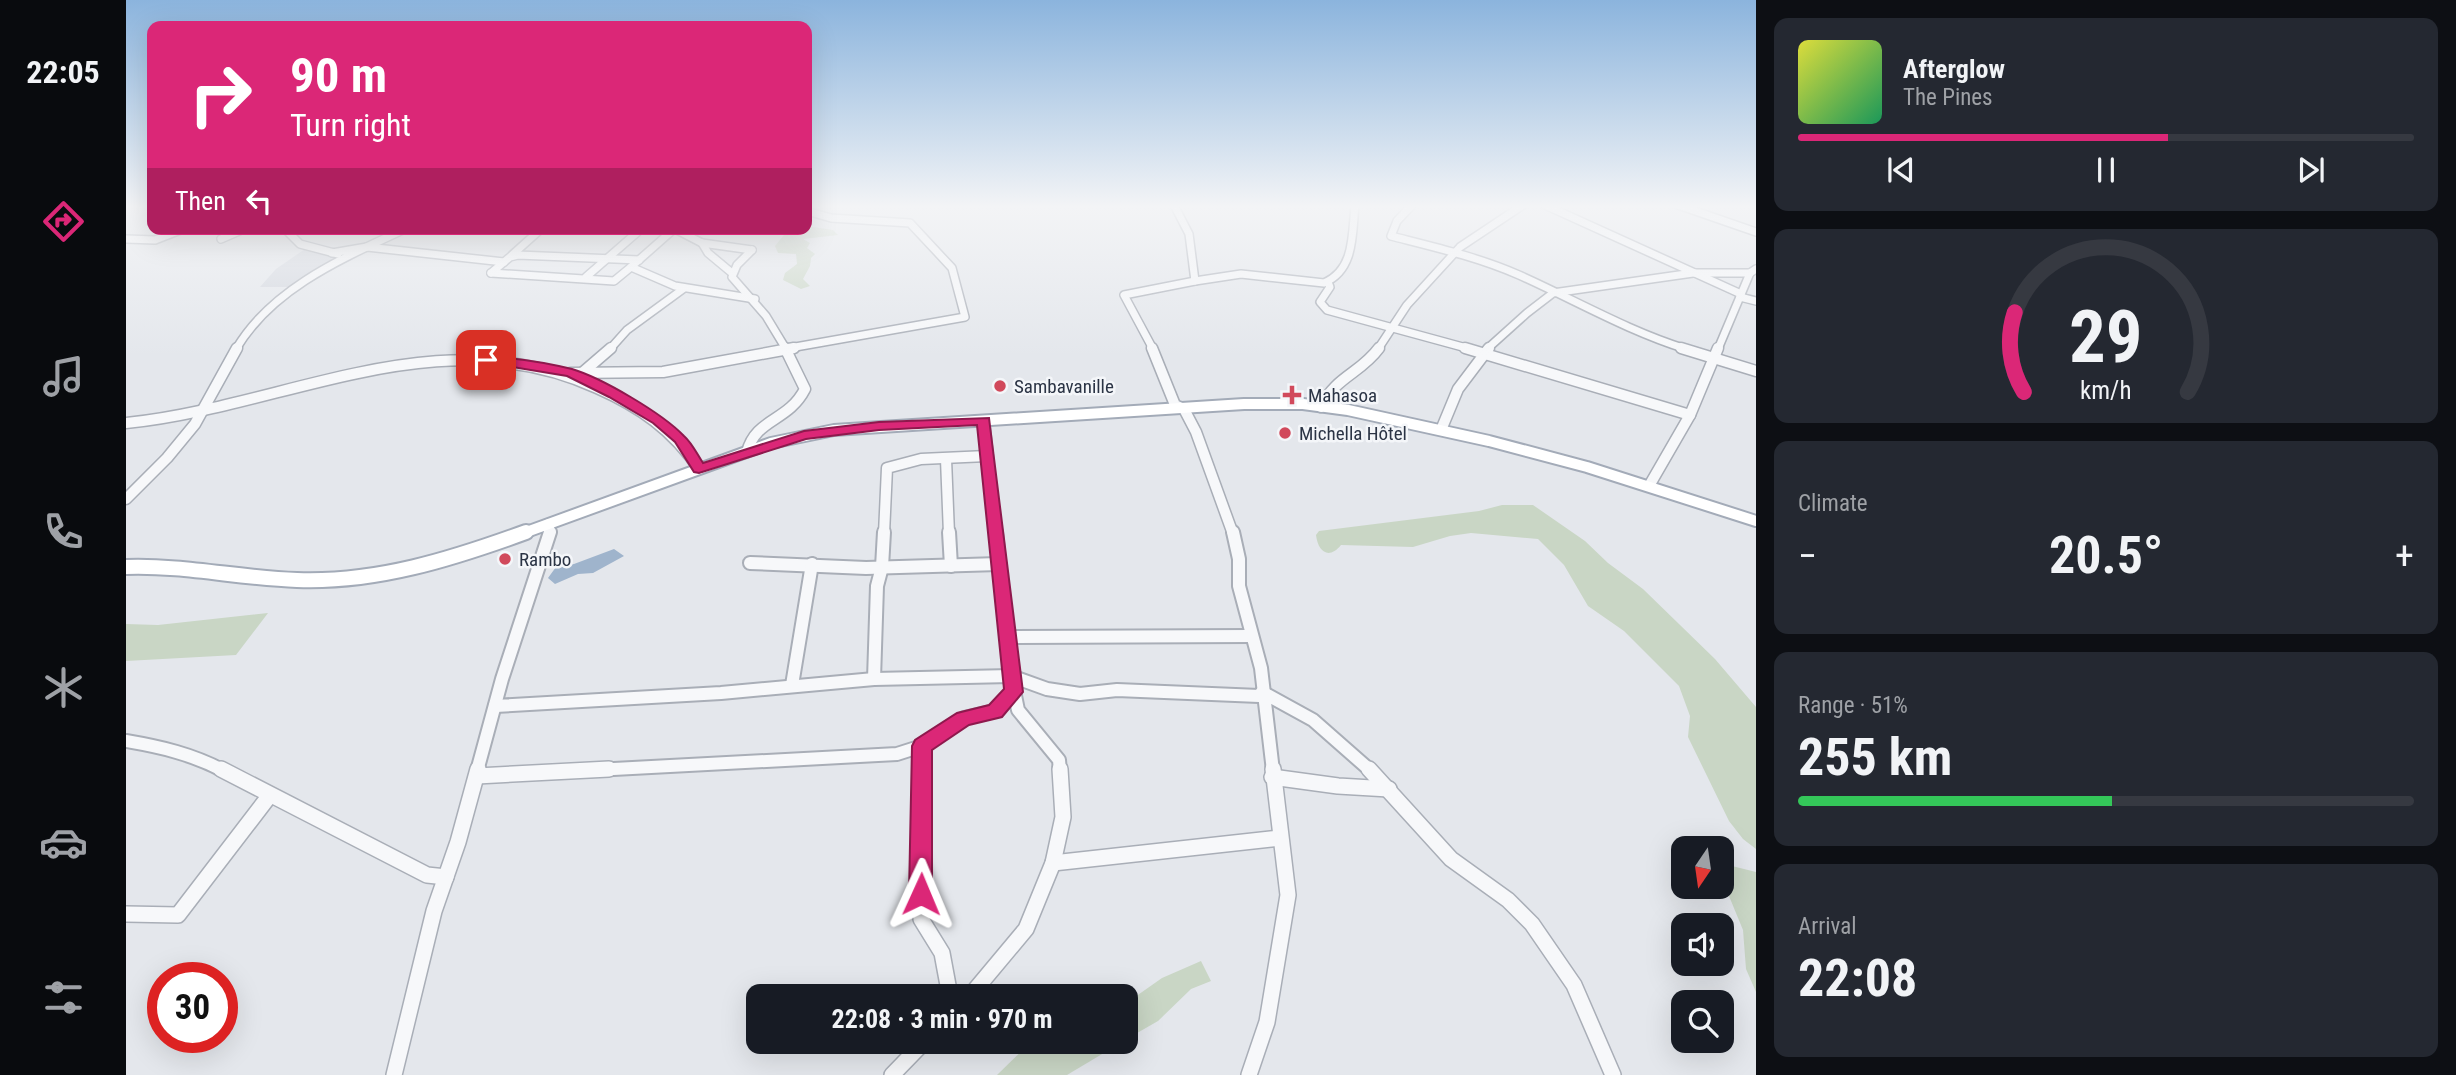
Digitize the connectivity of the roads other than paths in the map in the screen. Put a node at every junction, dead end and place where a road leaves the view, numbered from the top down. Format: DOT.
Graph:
graph roads {
  1 [pos="346,255"];
  2 [pos="455,255"];
  3 [pos="512,255"];
  4 [pos="529,255"];
  5 [pos="537,255"];
  6 [pos="645,255"];
  7 [pos="711,255"];
  8 [pos="748,255"];
  9 [pos="940,255"];
  10 [pos="1192,255"];
  11 [pos="1350,255"];
  12 [pos="1454,255"];
  13 [pos="1462,255"];
  14 [pos="1659,255"];
  15 [pos="352,256"];
  16 [pos="608,257"];
  17 [pos="507,260"];
  18 [pos="639,260"];
  19 [pos="631,267"];
  20 [pos="1753,271"];
  21 [pos="732,273"];
  22 [pos="1700,273"];
  23 [pos="586,277"];
  24 [pos="1195,281"];
  25 [pos="1328,282"];
  26 [pos="683,289"];
  27 [pos="1557,293"];
  28 [pos="1740,295"];
  29 [pos="755,299"];
  30 [pos="1756,301"];
  31 [pos="1392,326"];
  32 [pos="787,349"];
  33 [pos="1482,354"];
  34 [pos="1716,359"];
  35 [pos="1756,371"];
  36 [pos="570,373"];
  37 [pos="582,373"];
  38 [pos="1321,407"];
  39 [pos="206,409"];
  40 [pos="1184,409"];
  41 [pos="1690,415"];
  42 [pos="984,421"];
  43 [pos="126,423"];
  44 [pos="1440,430"];
  45 [pos="747,452"];
  46 [pos="988,456"];
  47 [pos="946,459"];
  48 [pos="699,469"];
  49 [pos="1649,486"];
  50 [pos="126,499"];
  51 [pos="1756,521"];
  52 [pos="549,524"];
  53 [pos="750,563"];
  54 [pos="812,564"];
  55 [pos="999,564"];
  56 [pos="126,566"];
  57 [pos="951,566"];
  58 [pos="882,568"];
  59 [pos="1251,636"];
  60 [pos="1006,637"];
  61 [pos="1010,676"];
  62 [pos="874,680"];
  63 [pos="792,685"];
  64 [pos="1014,692"];
  65 [pos="1262,692"];
  66 [pos="495,706"];
  67 [pos="126,741"];
  68 [pos="922,746"];
  69 [pos="477,776"];
  70 [pos="1272,777"];
  71 [pos="1389,789"];
  72 [pos="270,795"];
  73 [pos="1280,838"];
  74 [pos="1053,863"];
  75 [pos="446,877"];
  76 [pos="126,914"];
  77 [pos="948,984"];
  78 [pos="982,984"];
  79 [pos="912,1054"];
  80 [pos="394,1075"];
  81 [pos="892,1075"];
  82 [pos="1249,1075"];
  83 [pos="1613,1075"];
  1 -- 15 [label="street"];
  2 -- 17 [label="street"];
  3 -- 17 [label="street"];
  4 -- 17 [label="street"];
  5 -- 16 [label="street"];
  6 -- 18 [label="street"];
  7 -- 21 [label="street"];
  8 -- 21 [label="street"];
  9 -- 32 [label="street"];
  10 -- 24 [label="street"];
  11 -- 25 [label="street"];
  12 -- 31 [label="street"];
  13 -- 27 [label="street"];
  14 -- 22 [label="street"];
  15 -- 39 [label="street"];
  16 -- 18 [label="street"];
  16 -- 23 [label="street"];
  17 -- 23 [label="street"];
  18 -- 19 [label="street"];
  19 -- 23 [label="street"];
  19 -- 26 [label="street"];
  20 -- 22 [label="street"];
  20 -- 28 [label="street"];
  21 -- 29 [label="street"];
  22 -- 27 [label="street"];
  22 -- 28 [label="street"];
  24 -- 25 [label="street"];
  24 -- 40 [label="street"];
  25 -- 31 [label="street"];
  26 -- 29 [label="street"];
  26 -- 37 [label="street"];
  27 -- 33 [label="street"];
  27 -- 34 [label="street"];
  28 -- 30 [label="street"];
  28 -- 34 [label="street"];
  29 -- 32 [label="street"];
  31 -- 33 [label="street"];
  31 -- 38 [label="street"];
  32 -- 37 [label="street"];
  32 -- 45 [label="street"];
  33 -- 41 [label="street"];
  33 -- 44 [label="street"];
  34 -- 35 [label="street"];
  34 -- 41 [label="street"];
  36 -- 37 [label="street"];
  36 -- 39 [label="street"];
  36 -- 48 [label="street"];
  38 -- 40 [label="main road"];
  38 -- 44 [label="main road"];
  39 -- 43 [label="street"];
  39 -- 50 [label="street"];
  40 -- 42 [label="main road"];
  40 -- 59 [label="street"];
  41 -- 49 [label="street"];
  42 -- 45 [label="main road"];
  42 -- 46 [label="street"];
  44 -- 49 [label="main road"];
  45 -- 48 [label="main road"];
  46 -- 47 [label="street"];
  46 -- 55 [label="street"];
  47 -- 57 [label="street"];
  47 -- 58 [label="street"];
  48 -- 52 [label="main road"];
  49 -- 51 [label="main road"];
  52 -- 56 [label="main road"];
  52 -- 66 [label="street"];
  53 -- 54 [label="street"];
  54 -- 58 [label="street"];
  54 -- 63 [label="street"];
  55 -- 57 [label="street"];
  55 -- 60 [label="street"];
  57 -- 58 [label="street"];
  58 -- 62 [label="street"];
  59 -- 60 [label="street"];
  59 -- 65 [label="street"];
  60 -- 61 [label="street"];
  61 -- 62 [label="street"];
  61 -- 64 [label="street"];
  61 -- 65 [label="street"];
  62 -- 63 [label="street"];
  63 -- 66 [label="street"];
  64 -- 68 [label="street"];
  64 -- 74 [label="street"];
  65 -- 70 [label="street"];
  65 -- 71 [label="street"];
  66 -- 69 [label="street"];
  67 -- 72 [label="street"];
  68 -- 69 [label="street"];
  68 -- 77 [label="street"];
  69 -- 75 [label="street"];
  70 -- 71 [label="street"];
  70 -- 73 [label="street"];
  71 -- 83 [label="street"];
  72 -- 75 [label="street"];
  72 -- 76 [label="street"];
  73 -- 74 [label="street"];
  73 -- 82 [label="street"];
  74 -- 78 [label="street"];
  75 -- 80 [label="street"];
  79 -- 81 [label="street"];
}
